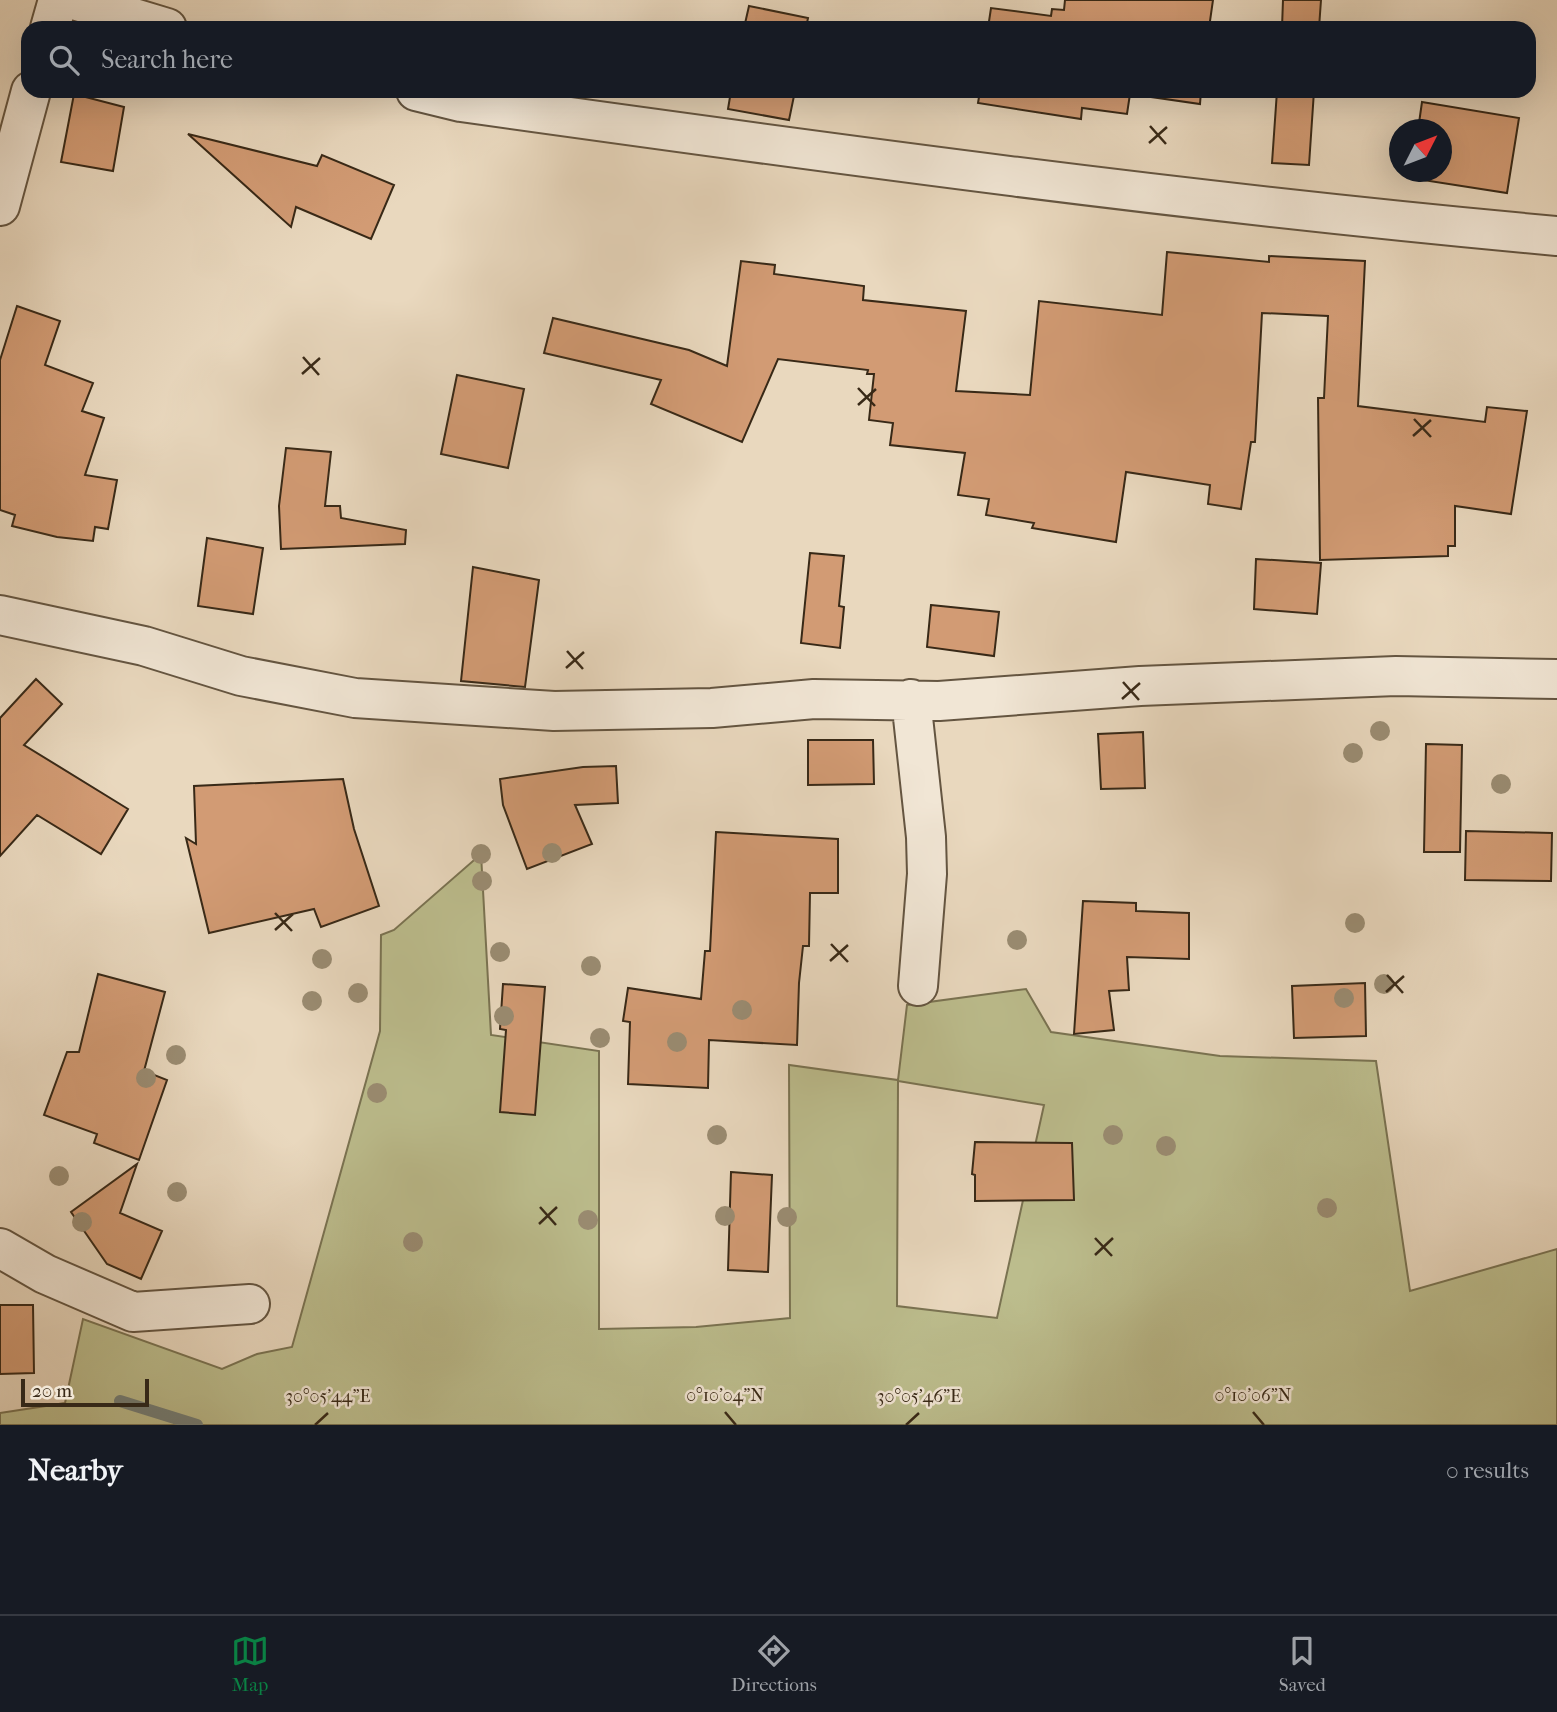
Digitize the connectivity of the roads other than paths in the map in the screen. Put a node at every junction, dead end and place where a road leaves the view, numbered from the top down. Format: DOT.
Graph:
graph roads {
  1 [pos="58,0"];
  2 [pos="74,0"];
  3 [pos="52,21"];
  4 [pos="144,21"];
  5 [pos="29,98"];
  6 [pos="445,98"];
  7 [pos="0,206"];
  8 [pos="1557,236"];
  9 [pos="0,615"];
  10 [pos="1557,679"];
  11 [pos="911,699"];
  12 [pos="918,986"];
  13 [pos="0,1248"];
  14 [pos="250,1304"];
  1 -- 3 [label="street"];
  2 -- 4 [label="street"];
  5 -- 7 [label="street"];
  6 -- 8 [label="street"];
  9 -- 11 [label="street"];
  10 -- 11 [label="street"];
  11 -- 12 [label="street"];
  13 -- 14 [label="street"];
}
